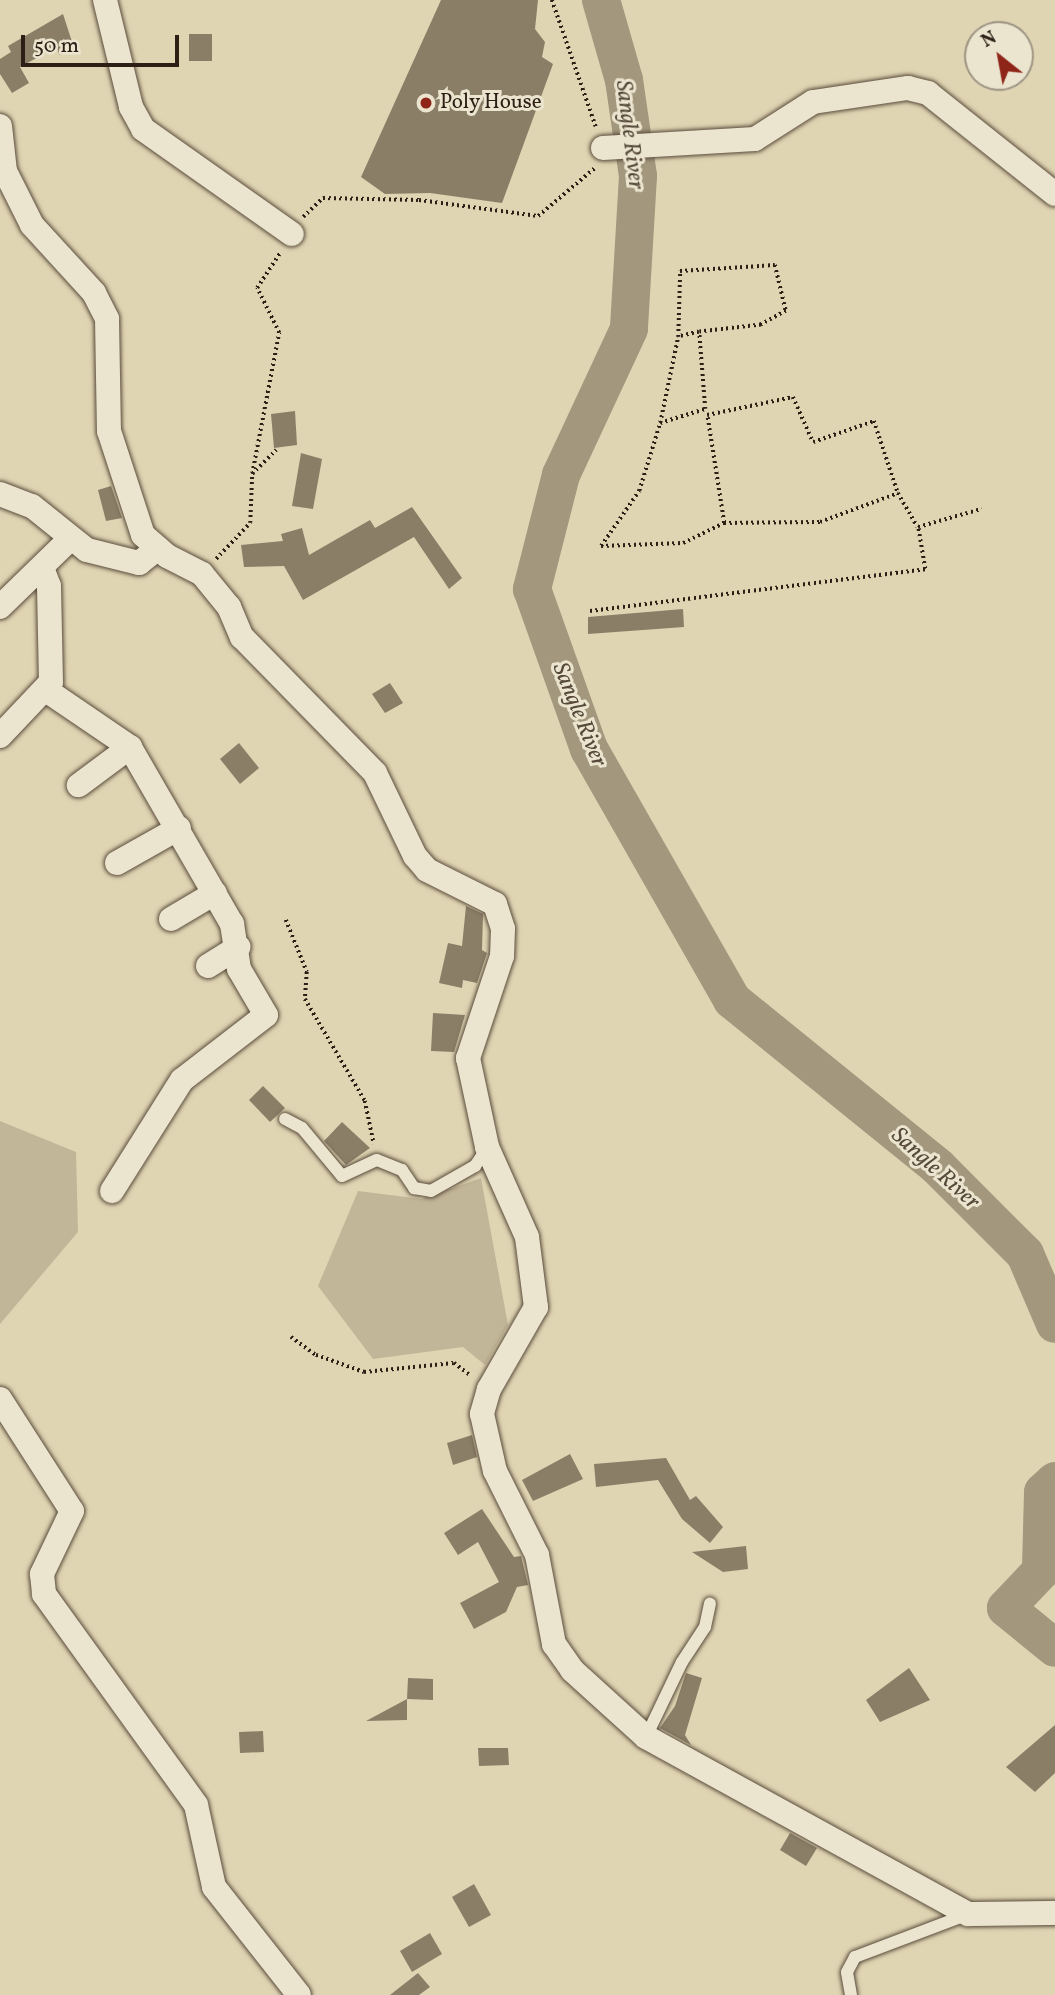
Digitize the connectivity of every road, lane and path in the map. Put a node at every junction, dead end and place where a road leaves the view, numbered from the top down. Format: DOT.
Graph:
graph roads {
  1 [pos="106,0"];
  2 [pos="552,0"];
  3 [pos="0,126"];
  4 [pos="612,148"];
  5 [pos="1055,194"];
  6 [pos="292,234"];
  7 [pos="699,332"];
  8 [pos="678,337"];
  9 [pos="660,423"];
  10 [pos="276,450"];
  11 [pos="252,474"];
  12 [pos="898,492"];
  13 [pos="0,494"];
  14 [pos="981,509"];
  15 [pos="724,523"];
  16 [pos="918,527"];
  17 [pos="69,540"];
  18 [pos="159,548"];
  19 [pos="42,568"];
  20 [pos="202,574"];
  21 [pos="0,607"];
  22 [pos="590,611"];
  23 [pos="46,690"];
  24 [pos="0,736"];
  25 [pos="130,747"];
  26 [pos="79,785"];
  27 [pos="179,828"];
  28 [pos="117,863"];
  29 [pos="215,893"];
  30 [pos="171,919"];
  31 [pos="286,920"];
  32 [pos="239,947"];
  33 [pos="208,966"];
  34 [pos="285,1119"];
  35 [pos="487,1147"];
  36 [pos="377,1160"];
  37 [pos="113,1191"];
  38 [pos="291,1337"];
  39 [pos="488,1389"];
  40 [pos="0,1399"];
  41 [pos="710,1604"];
  42 [pos="646,1737"];
  43 [pos="1055,1913"];
  44 [pos="968,1914"];
  45 [pos="299,1995"];
  46 [pos="851,1995"];
  1 -- 6 [label="street"];
  2 -- 4 [label="path"];
  3 -- 18 [label="street"];
  4 -- 5 [label="street"];
  4 -- 6 [label="path"];
  6 -- 11 [label="path"];
  7 -- 8 [label="path"];
  7 -- 8 [label="path"];
  7 -- 9 [label="path"];
  8 -- 9 [label="path"];
  9 -- 15 [label="path"];
  10 -- 11 [label="path"];
  11 -- 20 [label="path"];
  12 -- 15 [label="path"];
  12 -- 15 [label="path"];
  12 -- 16 [label="path"];
  13 -- 17 [label="street"];
  14 -- 16 [label="path"];
  16 -- 22 [label="path"];
  17 -- 18 [label="street"];
  17 -- 19 [label="street"];
  18 -- 20 [label="street"];
  19 -- 21 [label="street"];
  19 -- 23 [label="street"];
  20 -- 35 [label="street"];
  23 -- 24 [label="street"];
  23 -- 25 [label="street"];
  25 -- 26 [label="street"];
  25 -- 27 [label="street"];
  27 -- 28 [label="street"];
  27 -- 29 [label="street"];
  29 -- 30 [label="street"];
  29 -- 32 [label="street"];
  31 -- 36 [label="path"];
  32 -- 33 [label="street"];
  32 -- 37 [label="street"];
  34 -- 36 [label="lane"];
  35 -- 36 [label="lane"];
  35 -- 39 [label="street"];
  38 -- 39 [label="path"];
  39 -- 42 [label="street"];
  40 -- 45 [label="street"];
  41 -- 42 [label="lane"];
  42 -- 44 [label="street"];
  43 -- 44 [label="street"];
  44 -- 46 [label="lane"];
}
